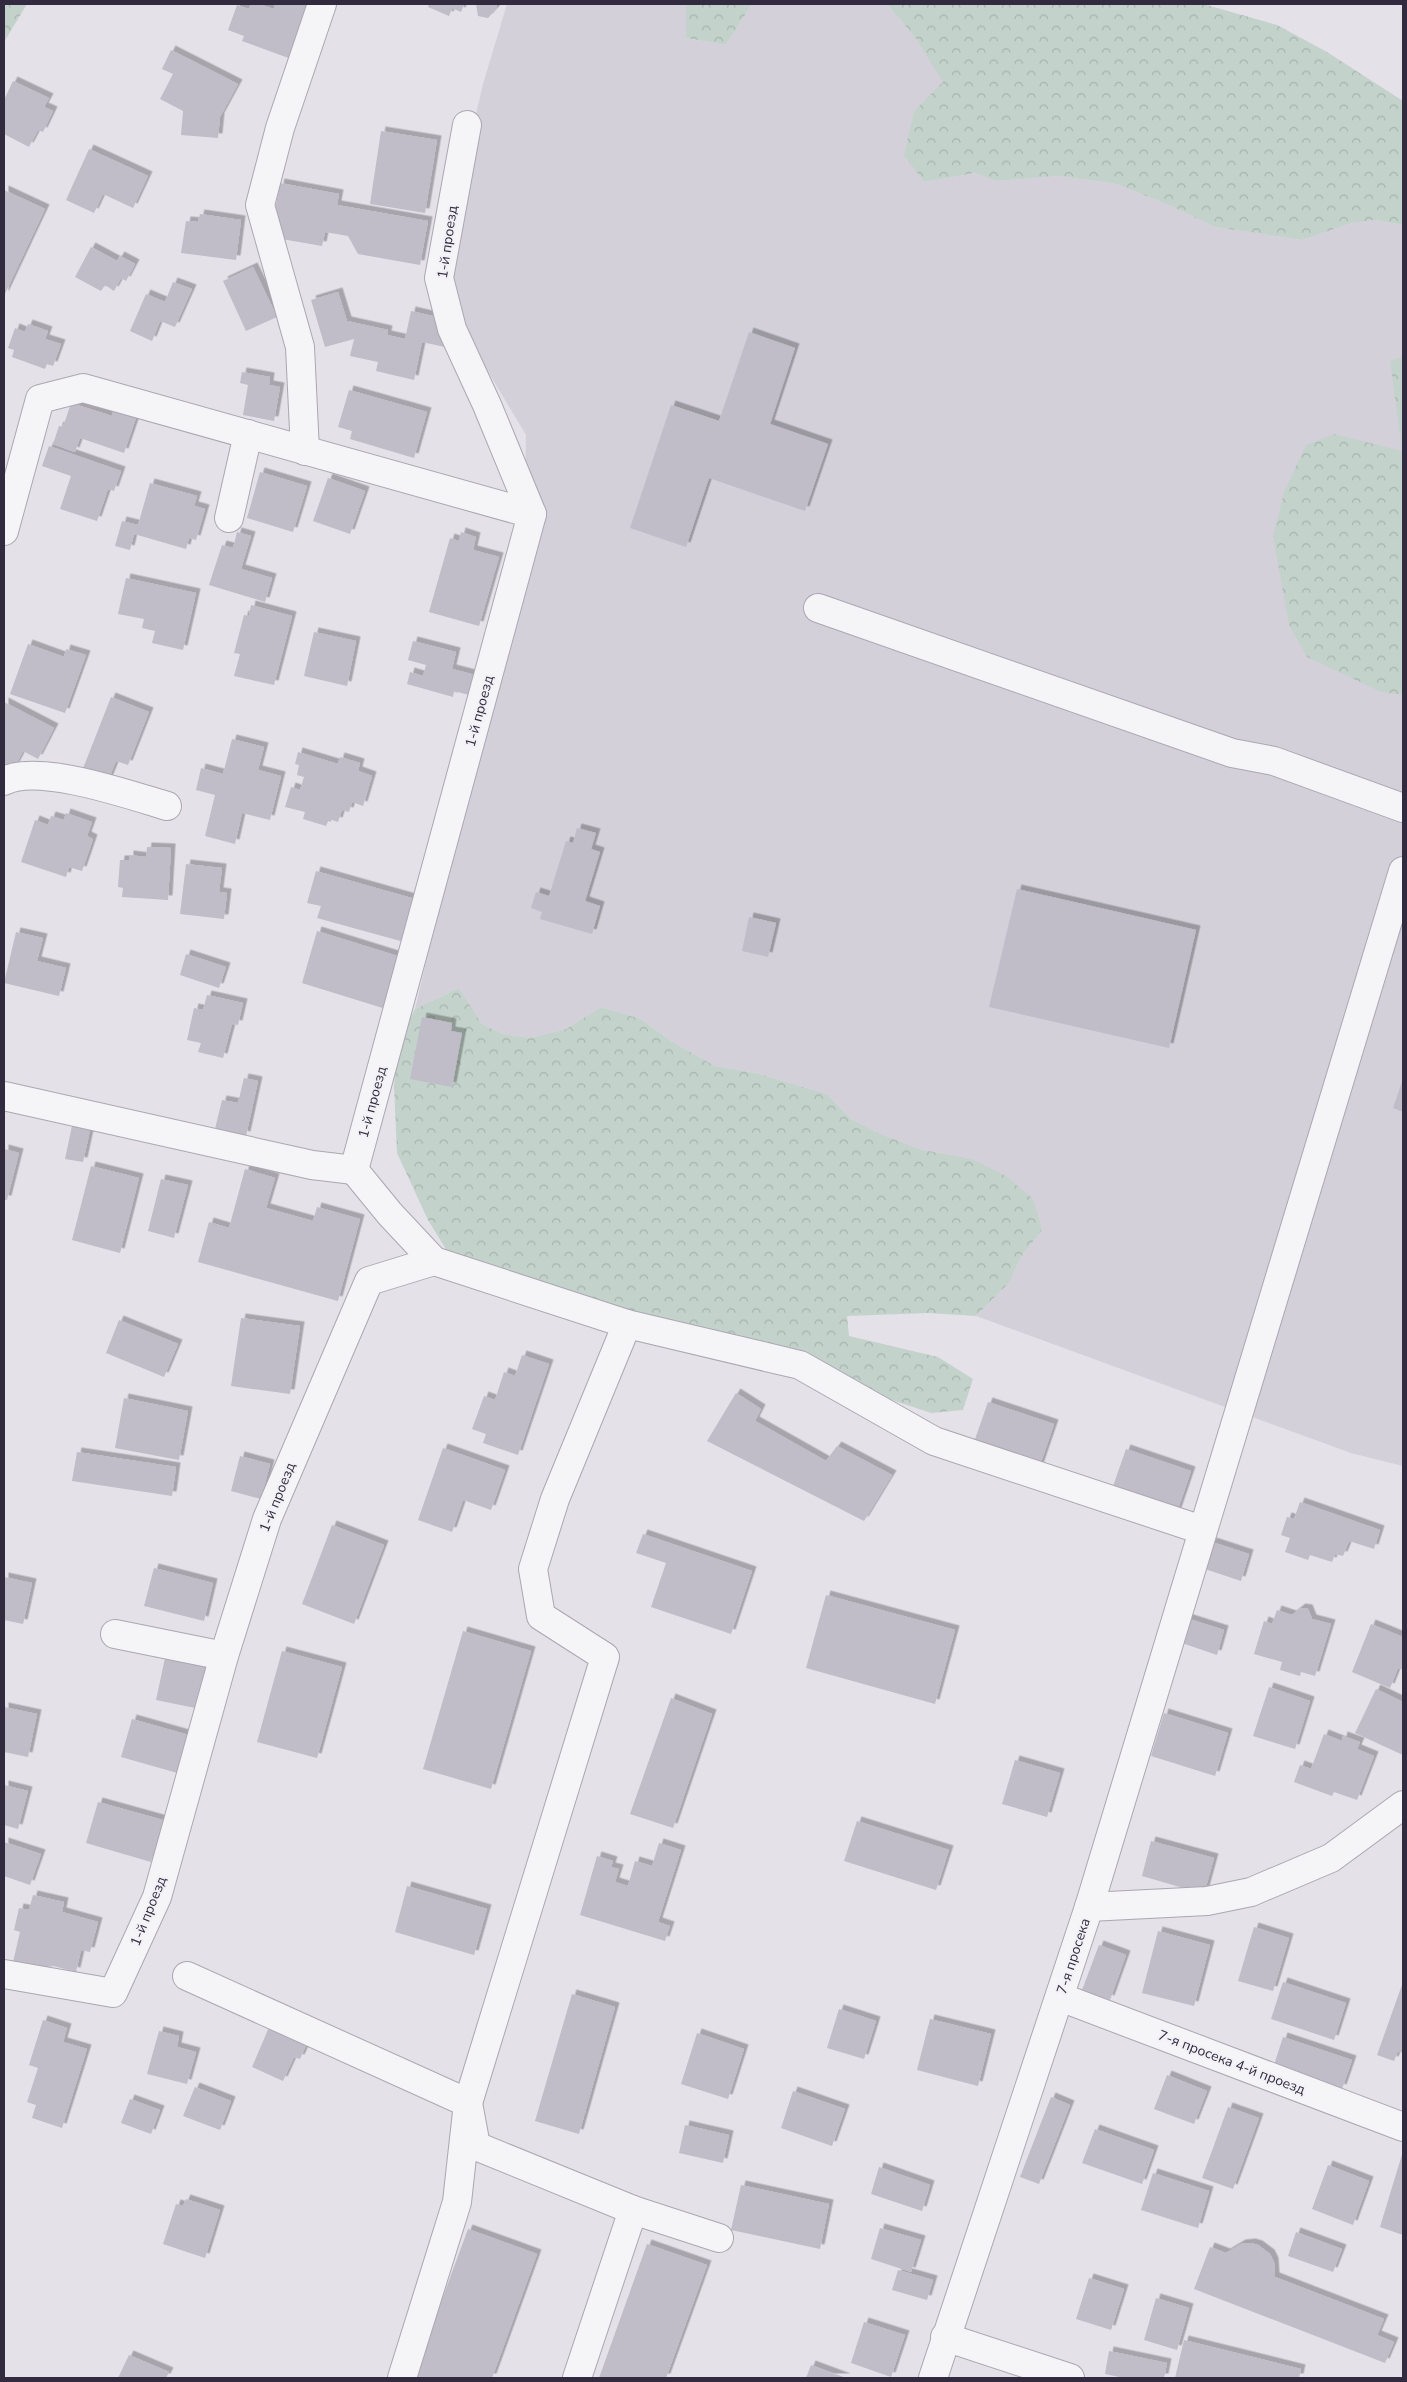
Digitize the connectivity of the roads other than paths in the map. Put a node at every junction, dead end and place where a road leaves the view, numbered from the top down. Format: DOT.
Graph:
graph roads {
  1 [pos="322,4"];
  2 [pos="467,125"];
  3 [pos="248,434"];
  4 [pos="305,451"];
  5 [pos="532,514"];
  6 [pos="228,518"];
  7 [pos="4,531"];
  8 [pos="818,608"];
  9 [pos="4,781"];
  10 [pos="166,806"];
  11 [pos="1403,808"];
  12 [pos="1403,871"];
  13 [pos="4,1096"];
  14 [pos="354,1170"];
  15 [pos="434,1261"];
  16 [pos="627,1324"];
  17 [pos="1202,1530"];
  18 [pos="115,1634"];
  19 [pos="224,1656"];
  20 [pos="1403,1805"];
  21 [pos="1089,1907"];
  22 [pos="4,1974"];
  23 [pos="187,1976"];
  24 [pos="1060,1997"];
  25 [pos="468,2103"];
  26 [pos="1403,2127"];
  27 [pos="633,2210"];
  28 [pos="719,2238"];
  29 [pos="945,2337"];
  30 [pos="402,2378"];
  31 [pos="577,2378"];
  32 [pos="933,2378"];
  33 [pos="1070,2378"];
  1 -- 4 [label="street"];
  2 -- 5 [label="street, 1-й проезд"];
  3 -- 4 [label="street"];
  3 -- 6 [label="street"];
  3 -- 7 [label="street"];
  4 -- 5 [label="street"];
  5 -- 14 [label="street, 1-й проезд"];
  8 -- 11 [label="street"];
  9 -- 10 [label="street"];
  12 -- 17 [label="street, 7-я просека"];
  13 -- 14 [label="street"];
  14 -- 15 [label="street"];
  15 -- 16 [label="street"];
  15 -- 19 [label="street, 1-й проезд"];
  16 -- 17 [label="street"];
  16 -- 25 [label="street"];
  17 -- 21 [label="street, 7-я просека"];
  18 -- 19 [label="street"];
  19 -- 22 [label="street, 1-й проезд"];
  20 -- 21 [label="street"];
  21 -- 24 [label="street, 7-я просека"];
  23 -- 25 [label="street"];
  24 -- 26 [label="street, 7-я просека 4-й проезд"];
  24 -- 29 [label="street, 7-я просека"];
  25 -- 27 [label="street"];
  25 -- 30 [label="street"];
  27 -- 28 [label="street"];
  27 -- 31 [label="street"];
  29 -- 32 [label="street, 7-я просека"];
  29 -- 33 [label="street"];
}
